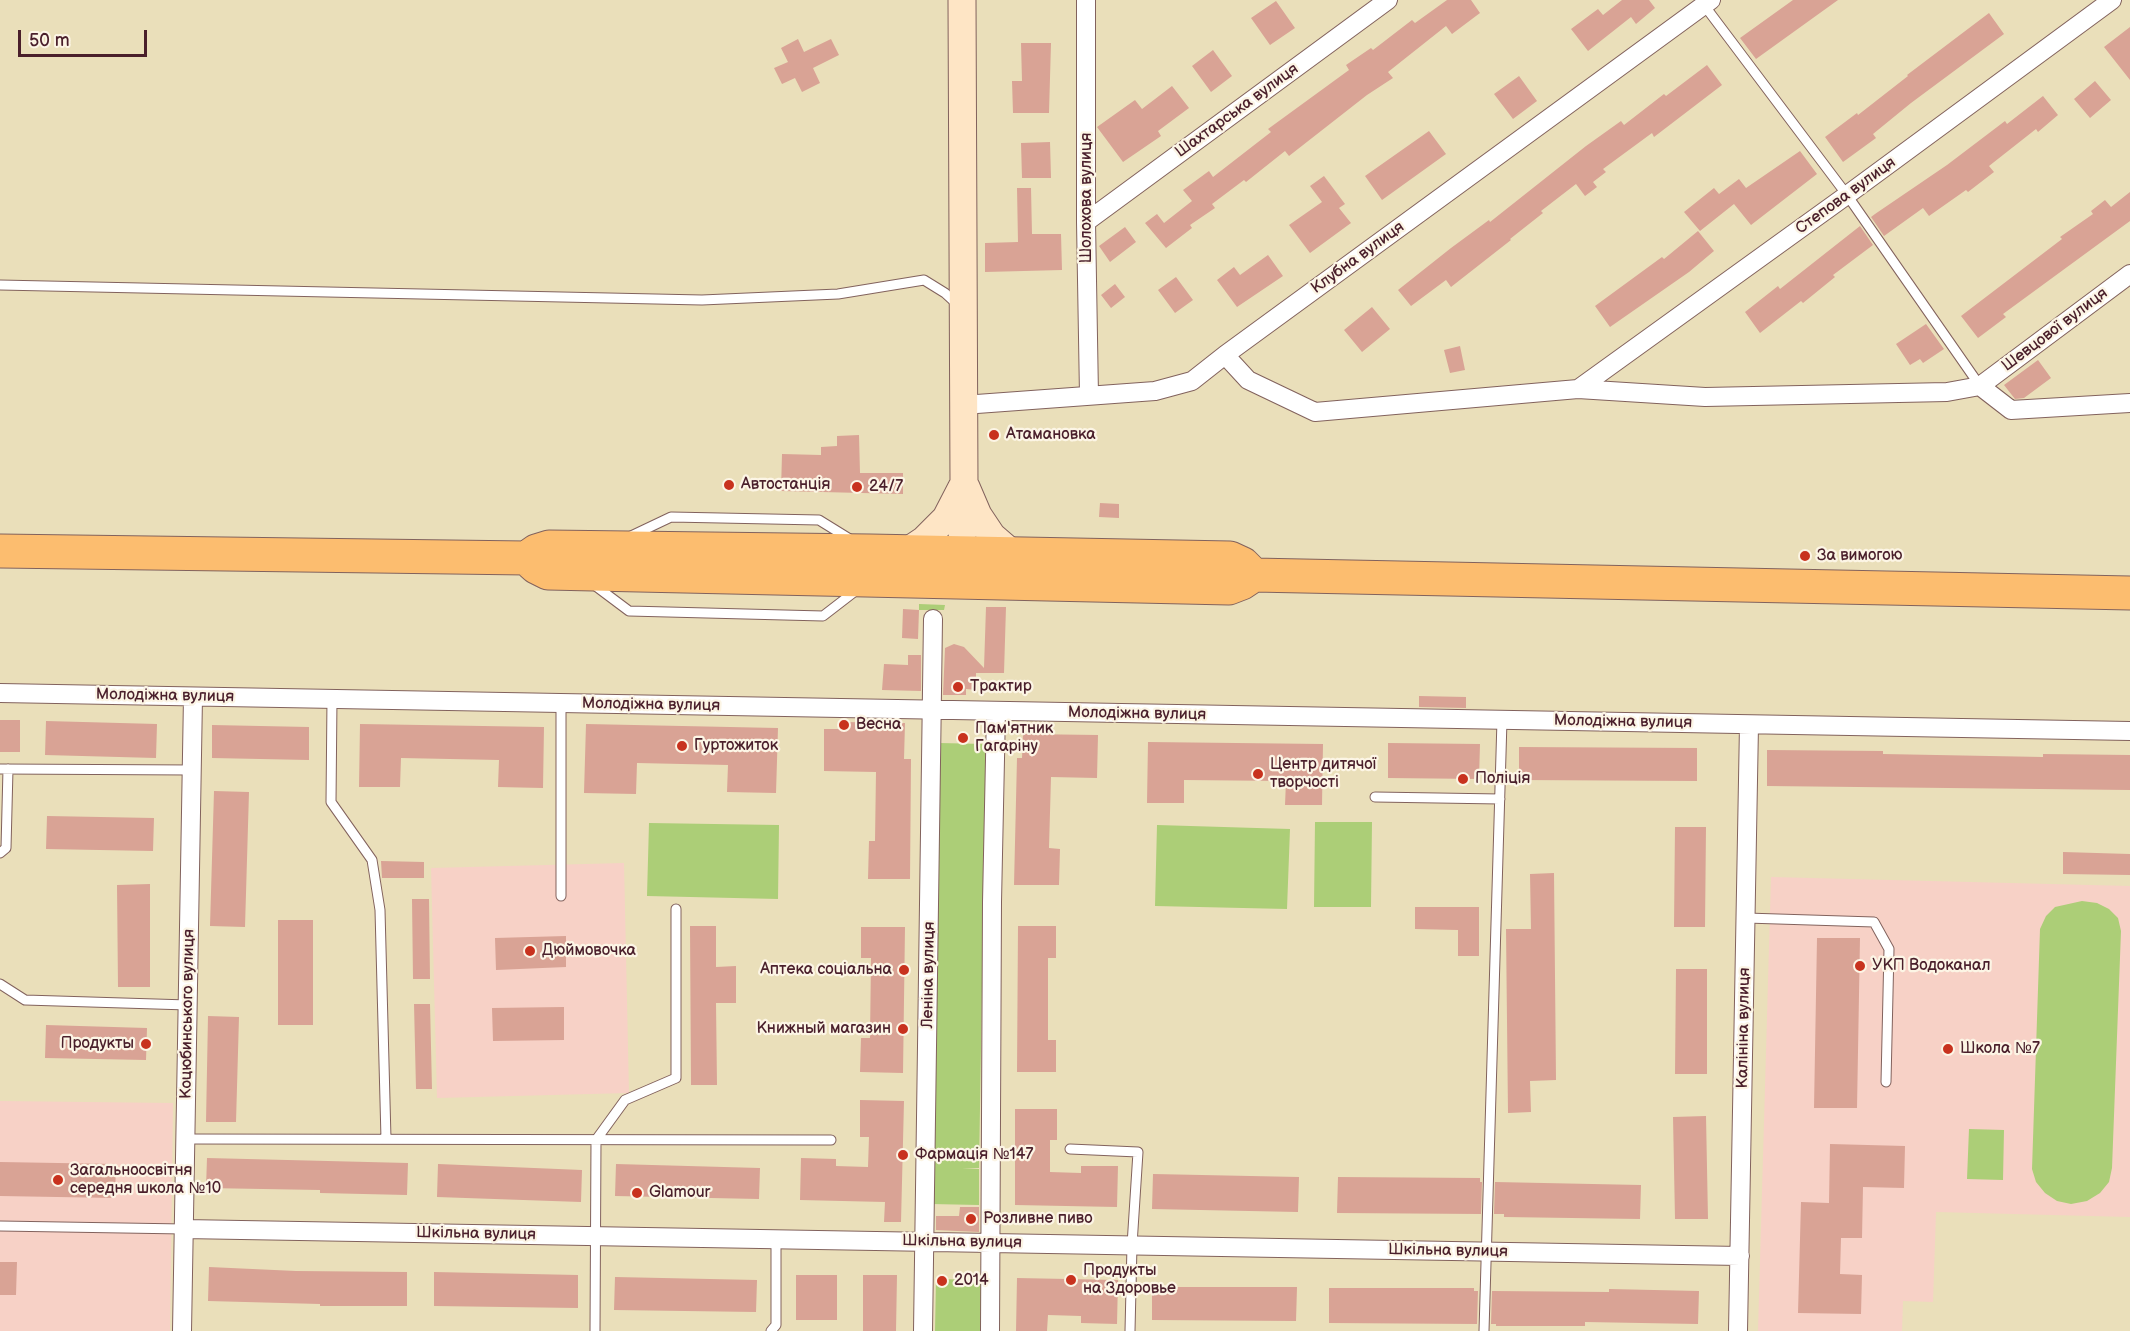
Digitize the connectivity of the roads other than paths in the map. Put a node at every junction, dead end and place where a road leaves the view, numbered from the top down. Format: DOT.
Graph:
graph roads {
  1 [pos="962,0"];
  2 [pos="1086,0"];
  3 [pos="1388,0"];
  4 [pos="2112,0"];
  5 [pos="1708,3"];
  6 [pos="1847,195"];
  7 [pos="1086,222"];
  8 [pos="2130,274"];
  9 [pos="0,285"];
  10 [pos="962,308"];
  11 [pos="1225,355"];
  12 [pos="1980,387"];
  13 [pos="1578,389"];
  14 [pos="1089,395"];
  15 [pos="2130,403"];
  16 [pos="963,405"];
  17 [pos="964,483"];
  18 [pos="0,551"];
  19 [pos="526,558"];
  20 [pos="916,562"];
  21 [pos="1008,564"];
  22 [pos="871,566"];
  23 [pos="961,568"];
  24 [pos="2130,593"];
  25 [pos="933,619"];
  26 [pos="0,693"];
  27 [pos="193,697"];
  28 [pos="332,699"];
  29 [pos="561,704"];
  30 [pos="931,710"];
  31 [pos="996,711"];
  32 [pos="1502,720"];
  33 [pos="1749,725"];
  34 [pos="2130,731"];
  35 [pos="4,769"];
  36 [pos="192,770"];
  37 [pos="1375,798"];
  38 [pos="1500,800"];
  39 [pos="0,854"];
  40 [pos="561,896"];
  41 [pos="676,909"];
  42 [pos="1746,918"];
  43 [pos="0,984"];
  44 [pos="188,1005"];
  45 [pos="1886,1082"];
  46 [pos="185,1139"];
  47 [pos="386,1139"];
  48 [pos="596,1140"];
  49 [pos="831,1140"];
  50 [pos="1070,1149"];
  51 [pos="0,1226"];
  52 [pos="184,1229"];
  53 [pos="596,1236"];
  54 [pos="776,1239"];
  55 [pos="925,1242"];
  56 [pos="990,1243"];
  57 [pos="1132,1245"];
  58 [pos="1487,1251"];
  59 [pos="1740,1256"];
  60 [pos="182,1331"];
  61 [pos="595,1331"];
  62 [pos="771,1331"];
  63 [pos="923,1331"];
  64 [pos="990,1331"];
  65 [pos="1130,1331"];
  66 [pos="1485,1331"];
  67 [pos="1738,1331"];
  1 -- 10 [label="street"];
  2 -- 7 [label="street, Шолохова вулиця"];
  3 -- 7 [label="street, Шахтарська вулиця"];
  4 -- 6 [label="street, Степова вулиця"];
  5 -- 6 [label="lane"];
  5 -- 11 [label="street, Клубна вулиця"];
  6 -- 12 [label="lane"];
  6 -- 13 [label="street, Степова вулиця"];
  7 -- 14 [label="street, Шолохова вулиця"];
  8 -- 12 [label="street, Шевцової вулиця"];
  9 -- 10 [label="lane"];
  10 -- 16 [label="street"];
  11 -- 13 [label="street"];
  11 -- 14 [label="street, Клубна вулиця"];
  12 -- 13 [label="street"];
  12 -- 15 [label="street"];
  14 -- 16 [label="street, Клубна вулиця"];
  16 -- 17 [label="street"];
  17 -- 20 [label="street"];
  17 -- 21 [label="street"];
  17 -- 23 [label="street"];
  18 -- 19 [label="highway"];
  19 -- 22 [label="highway"];
  19 -- 22 [label="highway"];
  20 -- 22 [label="highway"];
  20 -- 23 [label="highway"];
  21 -- 23 [label="highway"];
  21 -- 24 [label="highway"];
  25 -- 30 [label="street, Леніна вулиця"];
  26 -- 27 [label="street, Молодіжна вулиця"];
  27 -- 28 [label="street, Молодіжна вулиця"];
  27 -- 36 [label="street, Коцюбинського вулиця"];
  28 -- 29 [label="street, Молодіжна вулиця"];
  28 -- 47 [label="lane"];
  29 -- 30 [label="street, Молодіжна вулиця"];
  29 -- 40 [label="lane"];
  30 -- 31 [label="street, Молодіжна вулиця"];
  30 -- 55 [label="street, Леніна вулиця"];
  31 -- 32 [label="street, Молодіжна вулиця"];
  31 -- 56 [label="street"];
  32 -- 33 [label="street, Молодіжна вулиця"];
  32 -- 38 [label="lane"];
  33 -- 34 [label="street, Молодіжна вулиця"];
  33 -- 42 [label="street, Калініна вулиця"];
  35 -- 36 [label="lane"];
  35 -- 39 [label="lane"];
  36 -- 44 [label="street, Коцюбинського вулиця"];
  37 -- 38 [label="lane"];
  38 -- 58 [label="lane"];
  41 -- 48 [label="lane"];
  42 -- 45 [label="lane"];
  42 -- 59 [label="street, Калініна вулиця"];
  43 -- 44 [label="lane"];
  44 -- 46 [label="street, Коцюбинського вулиця"];
  46 -- 47 [label="lane"];
  46 -- 52 [label="street, Коцюбинського вулиця"];
  47 -- 48 [label="lane"];
  48 -- 49 [label="lane"];
  48 -- 53 [label="lane"];
  50 -- 57 [label="lane"];
  51 -- 52 [label="lane"];
  52 -- 53 [label="street, Шкільна вулиця"];
  52 -- 60 [label="street, Коцюбинського вулиця"];
  53 -- 54 [label="street, Шкільна вулиця"];
  53 -- 61 [label="lane"];
  54 -- 55 [label="street, Шкільна вулиця"];
  54 -- 62 [label="lane"];
  55 -- 56 [label="street, Шкільна вулиця"];
  55 -- 63 [label="street, Леніна вулиця"];
  56 -- 57 [label="street, Шкільна вулиця"];
  56 -- 64 [label="street"];
  57 -- 58 [label="street, Шкільна вулиця"];
  57 -- 65 [label="lane"];
  58 -- 59 [label="street, Шкільна вулиця"];
  58 -- 66 [label="lane"];
  59 -- 67 [label="street, Калініна вулиця"];
}
